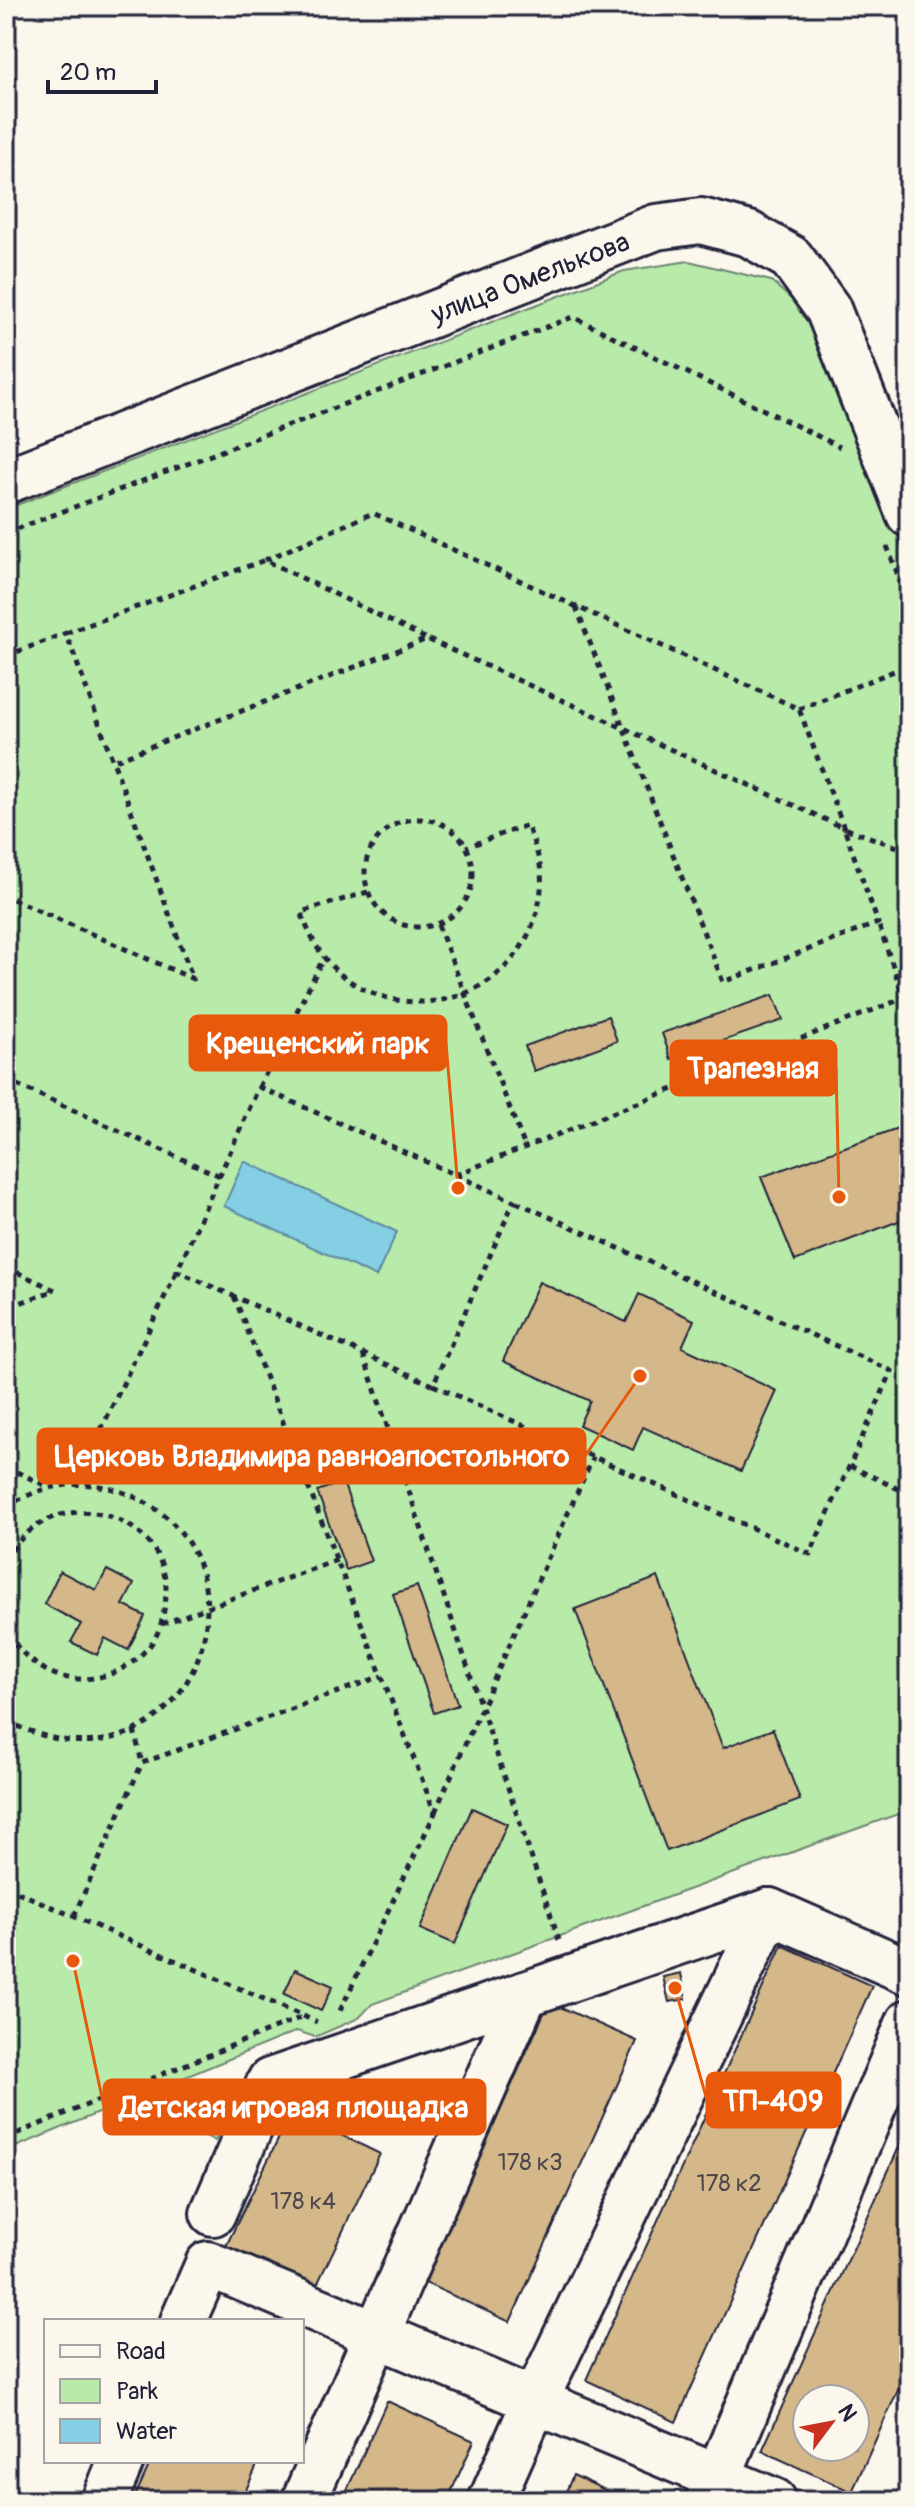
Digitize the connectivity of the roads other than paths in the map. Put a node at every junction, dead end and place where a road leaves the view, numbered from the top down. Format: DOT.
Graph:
graph roads {
  1 [pos="6,481"];
  2 [pos="896,525"];
  3 [pos="769,1911"];
  4 [pos="909,1972"];
  5 [pos="525,1994"];
  6 [pos="909,2022"];
  7 [pos="213,2213"];
  8 [pos="184,2319"];
  9 [pos="376,2334"];
  10 [pos="535,2401"];
  11 [pos="120,2463"];
  12 [pos="713,2489"];
  13 [pos="104,2501"];
  14 [pos="304,2501"];
  15 [pos="491,2501"];
  16 [pos="774,2501"];
  1 -- 2 [label="street, улица Омелькова"];
  3 -- 4 [label="street"];
  3 -- 5 [label="street"];
  3 -- 10 [label="street"];
  5 -- 7 [label="street"];
  5 -- 9 [label="street"];
  6 -- 12 [label="street"];
  8 -- 9 [label="street"];
  9 -- 10 [label="street"];
  9 -- 14 [label="street"];
  10 -- 12 [label="street"];
  10 -- 15 [label="street"];
  11 -- 13 [label="street"];
  12 -- 16 [label="street"];
}
